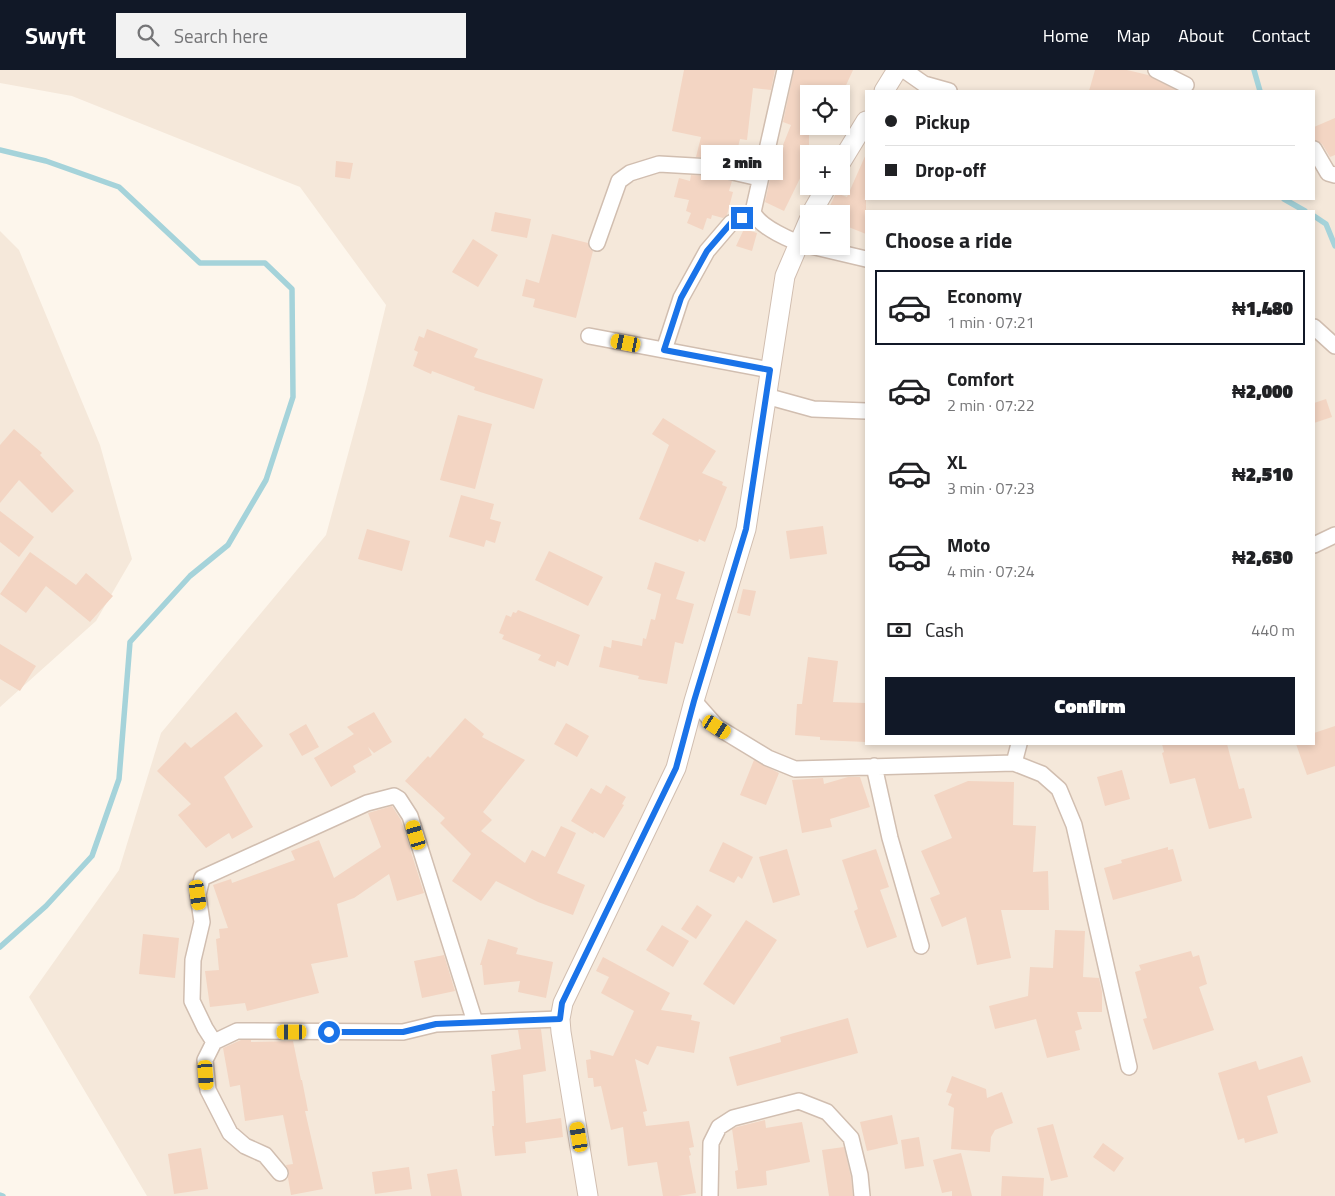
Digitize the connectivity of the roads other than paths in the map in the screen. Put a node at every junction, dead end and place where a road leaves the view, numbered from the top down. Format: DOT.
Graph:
graph roads {
  1 [pos="785,70"];
  2 [pos="897,70"];
  3 [pos="904,70"];
  4 [pos="1156,70"];
  5 [pos="1186,85"];
  6 [pos="885,90"];
  7 [pos="946,90"];
  8 [pos="865,123"];
  9 [pos="850,147"];
  10 [pos="1315,151"];
  11 [pos="1335,176"];
  12 [pos="760,178"];
  13 [pos="753,212"];
  14 [pos="800,242"];
  15 [pos="597,243"];
  16 [pos="800,254"];
  17 [pos="849,255"];
  18 [pos="865,259"];
  19 [pos="1315,328"];
  20 [pos="589,336"];
  21 [pos="1335,346"];
  22 [pos="664,350"];
  23 [pos="770,370"];
  24 [pos="766,396"];
  25 [pos="865,411"];
  26 [pos="1335,535"];
  27 [pos="1315,545"];
  28 [pos="694,701"];
  29 [pos="1018,745"];
  30 [pos="1014,763"];
  31 [pos="874,766"];
  32 [pos="921,946"];
  33 [pos="560,1019"];
  34 [pos="475,1022"];
  35 [pos="214,1042"];
  36 [pos="1129,1066"];
  37 [pos="280,1173"];
  38 [pos="588,1196"];
  39 [pos="710,1196"];
  40 [pos="862,1196"];
  1 -- 12 [label="street"];
  2 -- 6 [label="street"];
  3 -- 7 [label="street"];
  4 -- 5 [label="street"];
  8 -- 9 [label="street"];
  10 -- 11 [label="street"];
  12 -- 13 [label="street"];
  12 -- 15 [label="street"];
  13 -- 14 [label="street"];
  13 -- 22 [label="street"];
  16 -- 23 [label="street"];
  17 -- 18 [label="street"];
  19 -- 21 [label="street"];
  20 -- 22 [label="street"];
  22 -- 23 [label="street"];
  23 -- 24 [label="street"];
  24 -- 25 [label="street"];
  24 -- 28 [label="street"];
  26 -- 27 [label="street"];
  28 -- 31 [label="street"];
  28 -- 33 [label="street"];
  29 -- 30 [label="street"];
  30 -- 31 [label="street"];
  30 -- 36 [label="street"];
  31 -- 32 [label="street"];
  33 -- 34 [label="street"];
  33 -- 38 [label="street"];
  34 -- 35 [label="street"];
  34 -- 35 [label="street"];
  35 -- 37 [label="street"];
  39 -- 40 [label="street"];
}
